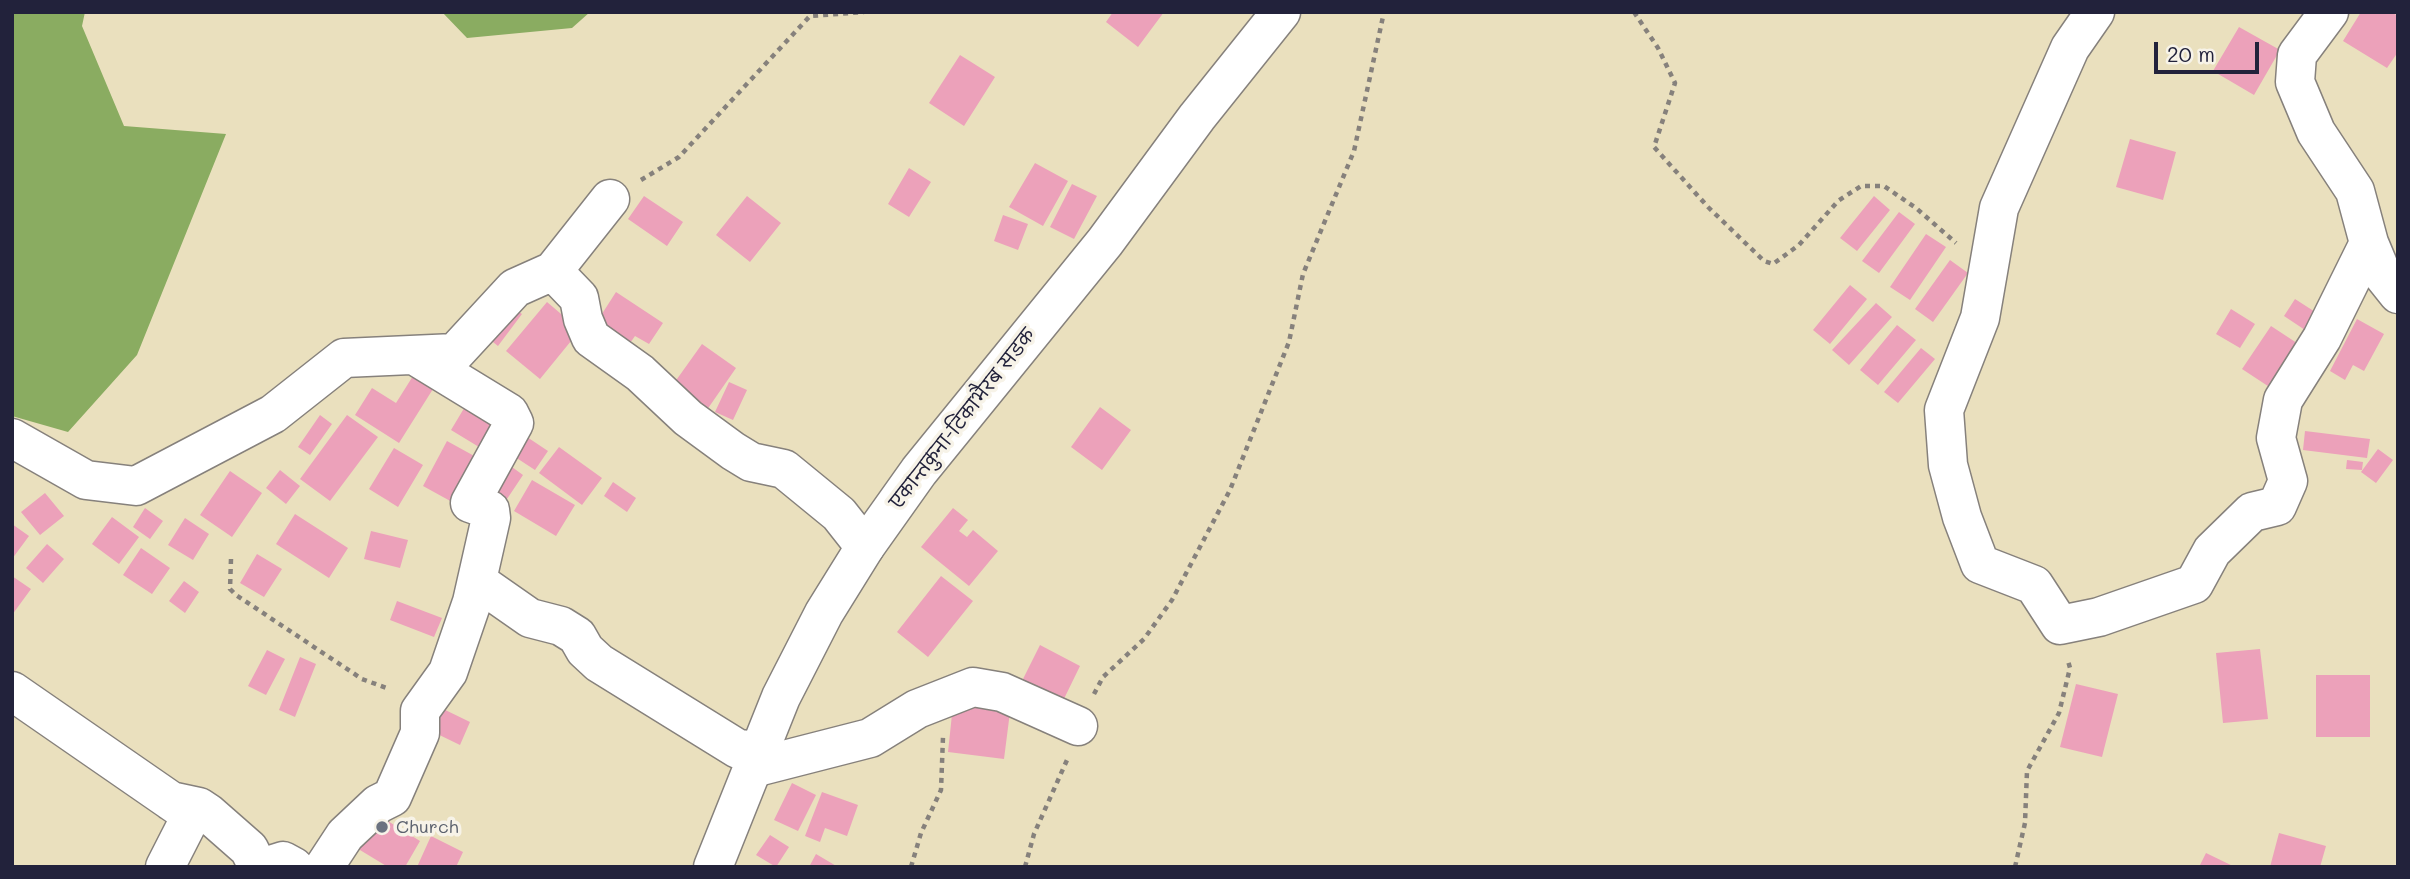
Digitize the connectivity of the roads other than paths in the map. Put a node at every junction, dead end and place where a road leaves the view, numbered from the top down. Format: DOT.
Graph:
graph roads {
  1 [pos="1281,12"];
  2 [pos="2095,12"];
  3 [pos="2329,12"];
  4 [pos="610,199"];
  5 [pos="2370,243"];
  6 [pos="553,271"];
  7 [pos="2398,294"];
  8 [pos="414,355"];
  9 [pos="12,438"];
  10 [pos="865,547"];
  11 [pos="477,581"];
  12 [pos="12,691"];
  13 [pos="1078,726"];
  14 [pos="756,760"];
  15 [pos="171,802"];
  16 [pos="165,867"];
  17 [pos="294,867"];
  18 [pos="324,867"];
  19 [pos="713,867"];
  1 -- 10 [label="street, एकान्तकुना-टिकाभैरब सडक"];
  2 -- 5 [label="street"];
  3 -- 5 [label="street"];
  4 -- 6 [label="street"];
  5 -- 7 [label="street"];
  6 -- 8 [label="street"];
  6 -- 10 [label="street"];
  8 -- 9 [label="street"];
  8 -- 11 [label="street"];
  10 -- 14 [label="street, एकान्तकुना-टिकाभैरब सडक"];
  11 -- 14 [label="street"];
  11 -- 18 [label="street"];
  12 -- 15 [label="street"];
  13 -- 14 [label="street"];
  14 -- 19 [label="street, एकान्तकुना-टिकाभैरब सडक"];
  15 -- 16 [label="street"];
  15 -- 17 [label="street"];
}
